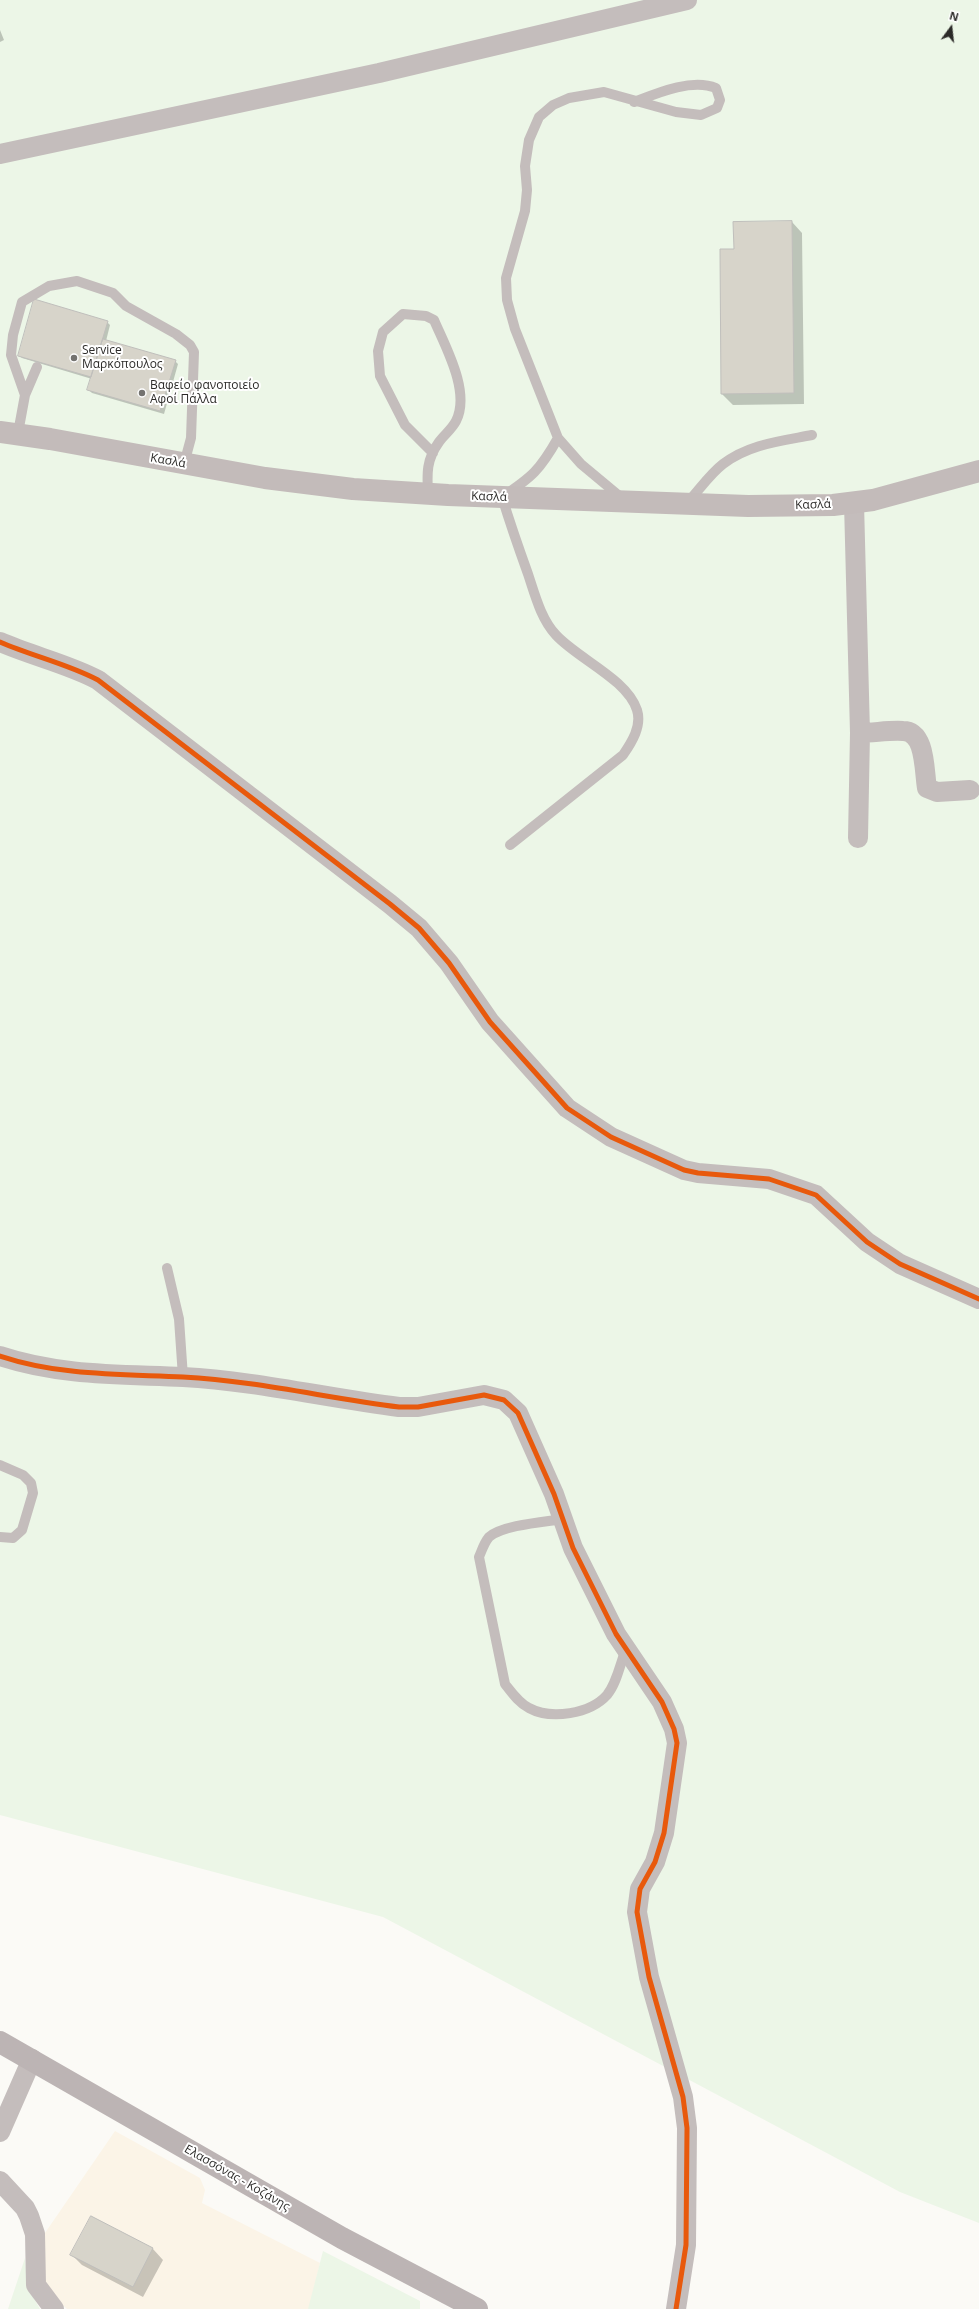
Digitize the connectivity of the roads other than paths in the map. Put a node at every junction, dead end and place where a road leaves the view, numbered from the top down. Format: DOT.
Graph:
graph roads {
  1 [pos="687,0"];
  2 [pos="634,102"];
  3 [pos="0,154"];
  4 [pos="37,367"];
  5 [pos="25,395"];
  6 [pos="9,433"];
  7 [pos="812,435"];
  8 [pos="558,438"];
  9 [pos="433,453"];
  10 [pos="184,464"];
  11 [pos="979,471"];
  12 [pos="428,494"];
  13 [pos="502,497"];
  14 [pos="626,501"];
  15 [pos="854,503"];
  16 [pos="686,504"];
  17 [pos="0,642"];
  18 [pos="860,733"];
  19 [pos="970,790"];
  20 [pos="858,838"];
  21 [pos="510,845"];
  22 [pos="167,1268"];
  23 [pos="979,1299"];
  24 [pos="0,1356"];
  25 [pos="183,1377"];
  26 [pos="0,1465"];
  27 [pos="563,1519"];
  28 [pos="0,1537"];
  29 [pos="626,1649"];
  30 [pos="0,2042"];
  31 [pos="32,2059"];
  32 [pos="0,2132"];
  33 [pos="0,2181"];
  34 [pos="54,2309"];
  35 [pos="477,2309"];
  36 [pos="676,2309"];
  1 -- 3 [label="street"];
  2 -- 2 [label="lane"];
  2 -- 8 [label="lane"];
  4 -- 5 [label="lane"];
  5 -- 6 [label="lane"];
  5 -- 10 [label="lane"];
  6 -- 10 [label="street, Κασλά"];
  7 -- 16 [label="lane"];
  8 -- 13 [label="lane"];
  8 -- 14 [label="lane"];
  9 -- 9 [label="lane"];
  9 -- 12 [label="lane"];
  10 -- 12 [label="street, Κασλά"];
  11 -- 15 [label="street, Κασλά"];
  12 -- 13 [label="street, Κασλά"];
  13 -- 14 [label="street, Κασλά"];
  13 -- 21 [label="lane"];
  14 -- 16 [label="street, Κασλά"];
  15 -- 16 [label="street, Κασλά"];
  15 -- 18 [label="street"];
  17 -- 23 [label="street"];
  18 -- 19 [label="street"];
  18 -- 20 [label="street"];
  22 -- 25 [label="lane"];
  24 -- 25 [label="street"];
  25 -- 27 [label="street"];
  26 -- 28 [label="lane"];
  27 -- 29 [label="street"];
  27 -- 29 [label="lane"];
  29 -- 36 [label="street"];
  30 -- 31 [label="main road, Ελασσόνας - Κοζάνης"];
  31 -- 32 [label="street"];
  31 -- 35 [label="main road, Ελασσόνας - Κοζάνης"];
  33 -- 34 [label="street"];
}
